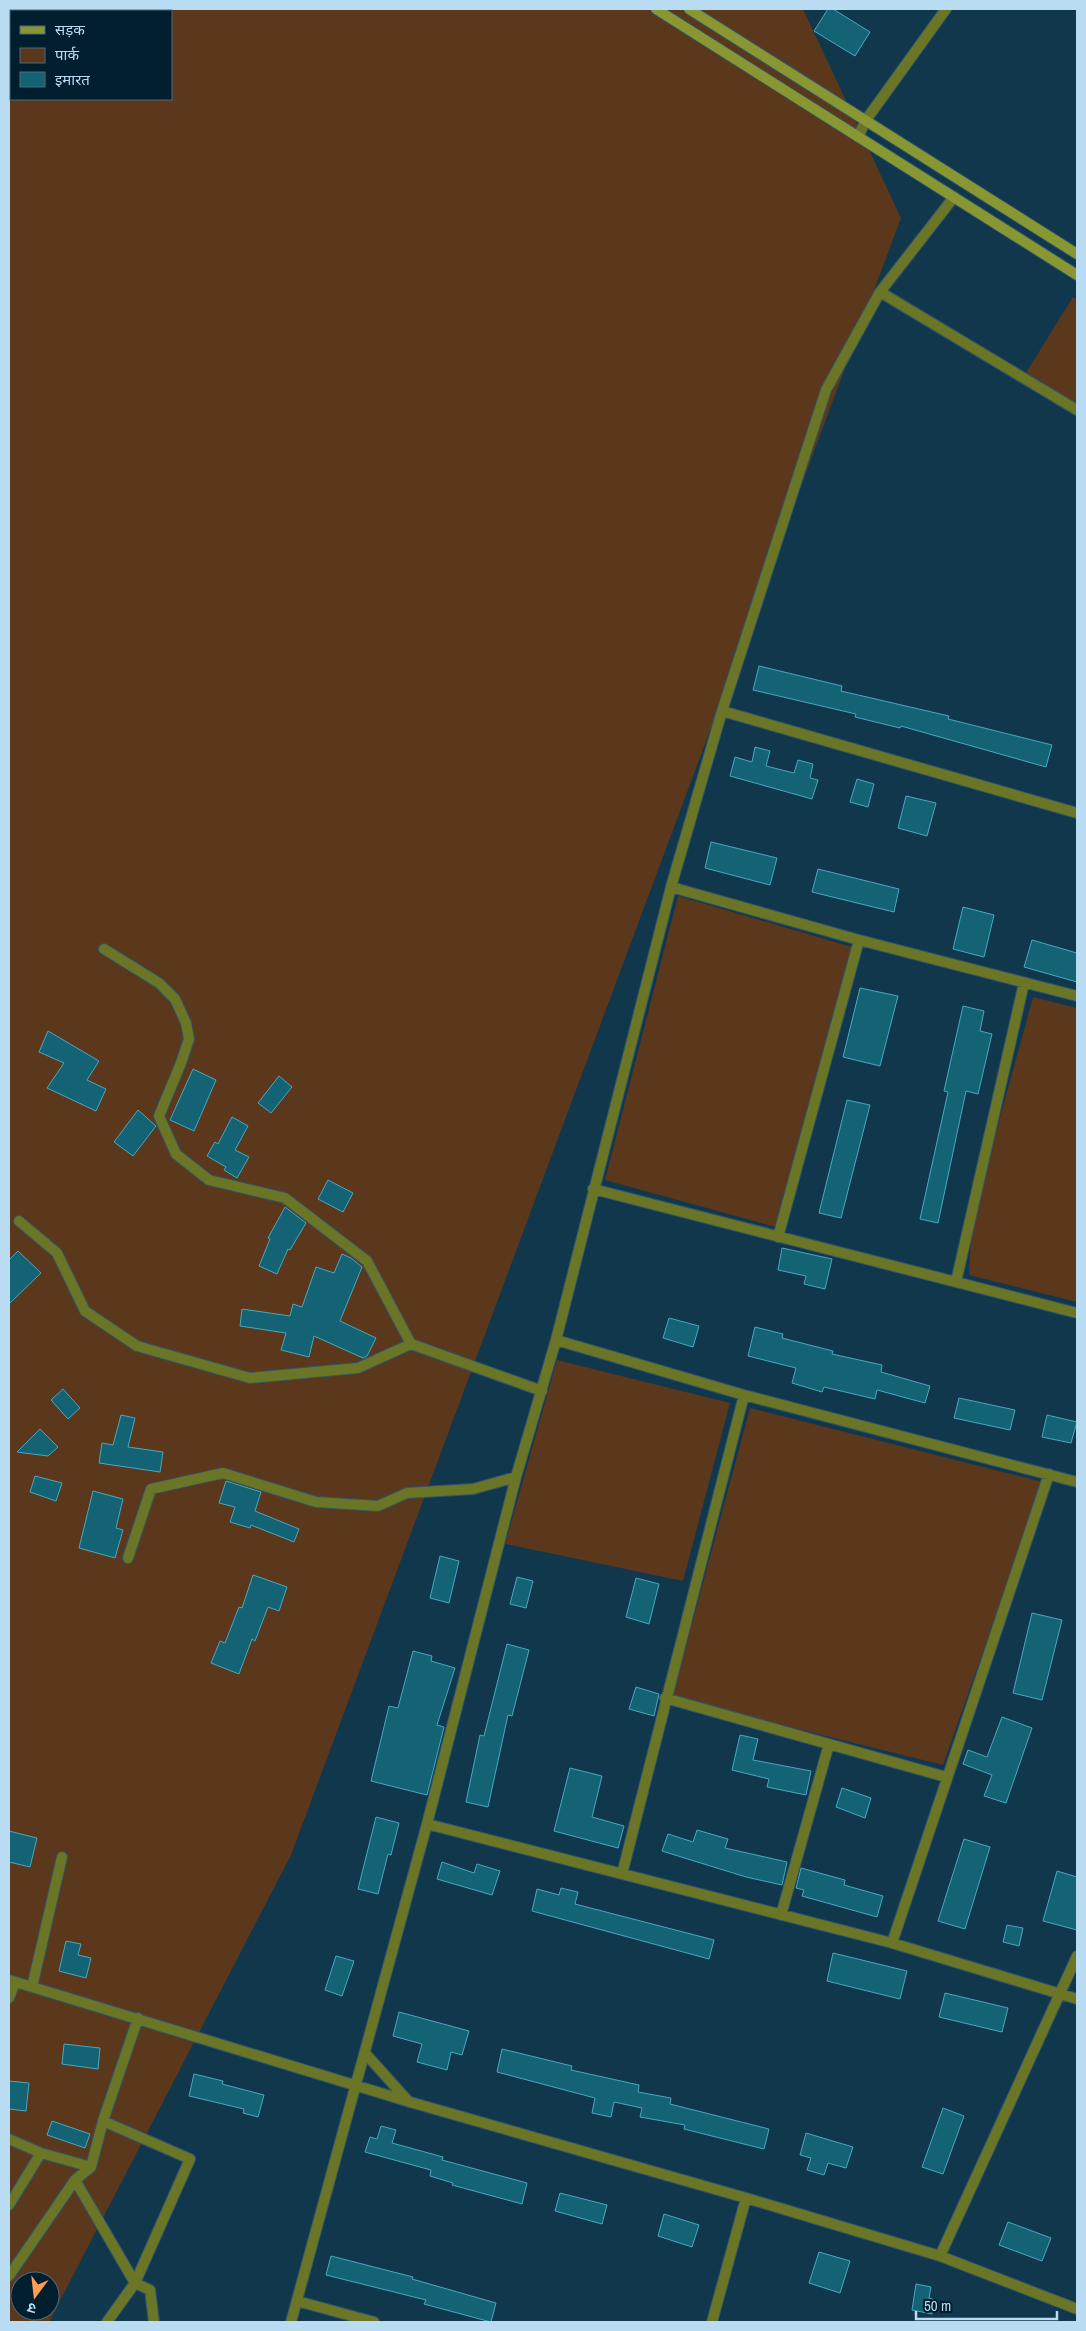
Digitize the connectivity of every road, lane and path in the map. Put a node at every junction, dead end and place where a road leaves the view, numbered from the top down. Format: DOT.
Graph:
graph roads {
  1 [pos="656,9"];
  2 [pos="689,9"];
  3 [pos="946,9"];
  4 [pos="866,120"];
  5 [pos="858,137"];
  6 [pos="954,197"];
  7 [pos="1077,254"];
  8 [pos="1077,275"];
  9 [pos="880,292"];
  10 [pos="1077,410"];
  11 [pos="722,711"];
  12 [pos="1077,813"];
  13 [pos="671,887"];
  14 [pos="859,940"];
  15 [pos="104,949"];
  16 [pos="1024,982"];
  17 [pos="1077,996"];
  18 [pos="593,1189"];
  19 [pos="19,1221"];
  20 [pos="778,1237"];
  21 [pos="956,1282"];
  22 [pos="1077,1312"];
  23 [pos="556,1340"];
  24 [pos="411,1344"];
  25 [pos="542,1391"];
  26 [pos="744,1395"];
  27 [pos="1048,1474"];
  28 [pos="516,1477"];
  29 [pos="1077,1482"];
  30 [pos="128,1558"];
  31 [pos="665,1698"];
  32 [pos="829,1744"];
  33 [pos="946,1777"];
  34 [pos="427,1824"];
  35 [pos="62,1857"];
  36 [pos="622,1874"];
  37 [pos="781,1915"];
  38 [pos="892,1943"];
  39 [pos="1077,1956"];
  40 [pos="12,1981"];
  41 [pos="32,1987"];
  42 [pos="1061,1995"];
  43 [pos="9,1998"];
  44 [pos="1077,1999"];
  45 [pos="138,2018"];
  46 [pos="365,2053"];
  47 [pos="356,2086"];
  48 [pos="410,2102"];
  49 [pos="103,2121"];
  50 [pos="9,2138"];
  51 [pos="41,2153"];
  52 [pos="90,2166"];
  53 [pos="75,2180"];
  54 [pos="746,2198"];
  55 [pos="9,2205"];
  56 [pos="940,2256"];
  57 [pos="9,2276"];
  58 [pos="135,2283"];
  59 [pos="297,2301"];
  60 [pos="1077,2309"];
  61 [pos="107,2322"];
  62 [pos="154,2322"];
  63 [pos="291,2322"];
  64 [pos="374,2322"];
  65 [pos="712,2322"];
  1 -- 5 [label="street"];
  2 -- 4 [label="street"];
  3 -- 4 [label="street"];
  4 -- 5 [label="street"];
  4 -- 7 [label="street"];
  5 -- 6 [label="street"];
  6 -- 8 [label="street"];
  6 -- 9 [label="street"];
  9 -- 10 [label="street"];
  9 -- 11 [label="street"];
  11 -- 12 [label="street"];
  11 -- 13 [label="street"];
  13 -- 14 [label="street"];
  13 -- 18 [label="street"];
  14 -- 16 [label="street"];
  14 -- 20 [label="street"];
  15 -- 24 [label="street"];
  16 -- 17 [label="street"];
  16 -- 21 [label="street"];
  18 -- 20 [label="street"];
  18 -- 23 [label="street"];
  19 -- 24 [label="street"];
  20 -- 21 [label="street"];
  21 -- 22 [label="street"];
  23 -- 25 [label="street"];
  23 -- 26 [label="street"];
  24 -- 25 [label="street"];
  25 -- 28 [label="street"];
  26 -- 27 [label="street"];
  26 -- 31 [label="street"];
  27 -- 29 [label="street"];
  27 -- 33 [label="street"];
  28 -- 30 [label="street"];
  28 -- 34 [label="street"];
  31 -- 32 [label="street"];
  31 -- 36 [label="street"];
  32 -- 33 [label="street"];
  32 -- 37 [label="street"];
  33 -- 38 [label="street"];
  34 -- 36 [label="street"];
  34 -- 46 [label="street"];
  35 -- 41 [label="street"];
  36 -- 37 [label="street"];
  37 -- 38 [label="street"];
  38 -- 42 [label="street"];
  39 -- 42 [label="street"];
  40 -- 41 [label="street"];
  40 -- 43 [label="street"];
  41 -- 45 [label="street"];
  42 -- 44 [label="street"];
  42 -- 56 [label="street"];
  45 -- 47 [label="street"];
  45 -- 49 [label="street"];
  46 -- 47 [label="street"];
  46 -- 48 [label="street"];
  47 -- 48 [label="street"];
  47 -- 59 [label="street"];
  48 -- 54 [label="street"];
  49 -- 52 [label="street"];
  49 -- 58 [label="street"];
  50 -- 51 [label="street"];
  51 -- 52 [label="street"];
  51 -- 55 [label="street"];
  52 -- 53 [label="street"];
  53 -- 57 [label="street"];
  53 -- 58 [label="street"];
  54 -- 56 [label="street"];
  54 -- 65 [label="street"];
  56 -- 60 [label="street"];
  58 -- 61 [label="street"];
  58 -- 62 [label="street"];
  59 -- 63 [label="street"];
  59 -- 64 [label="street"];
}
